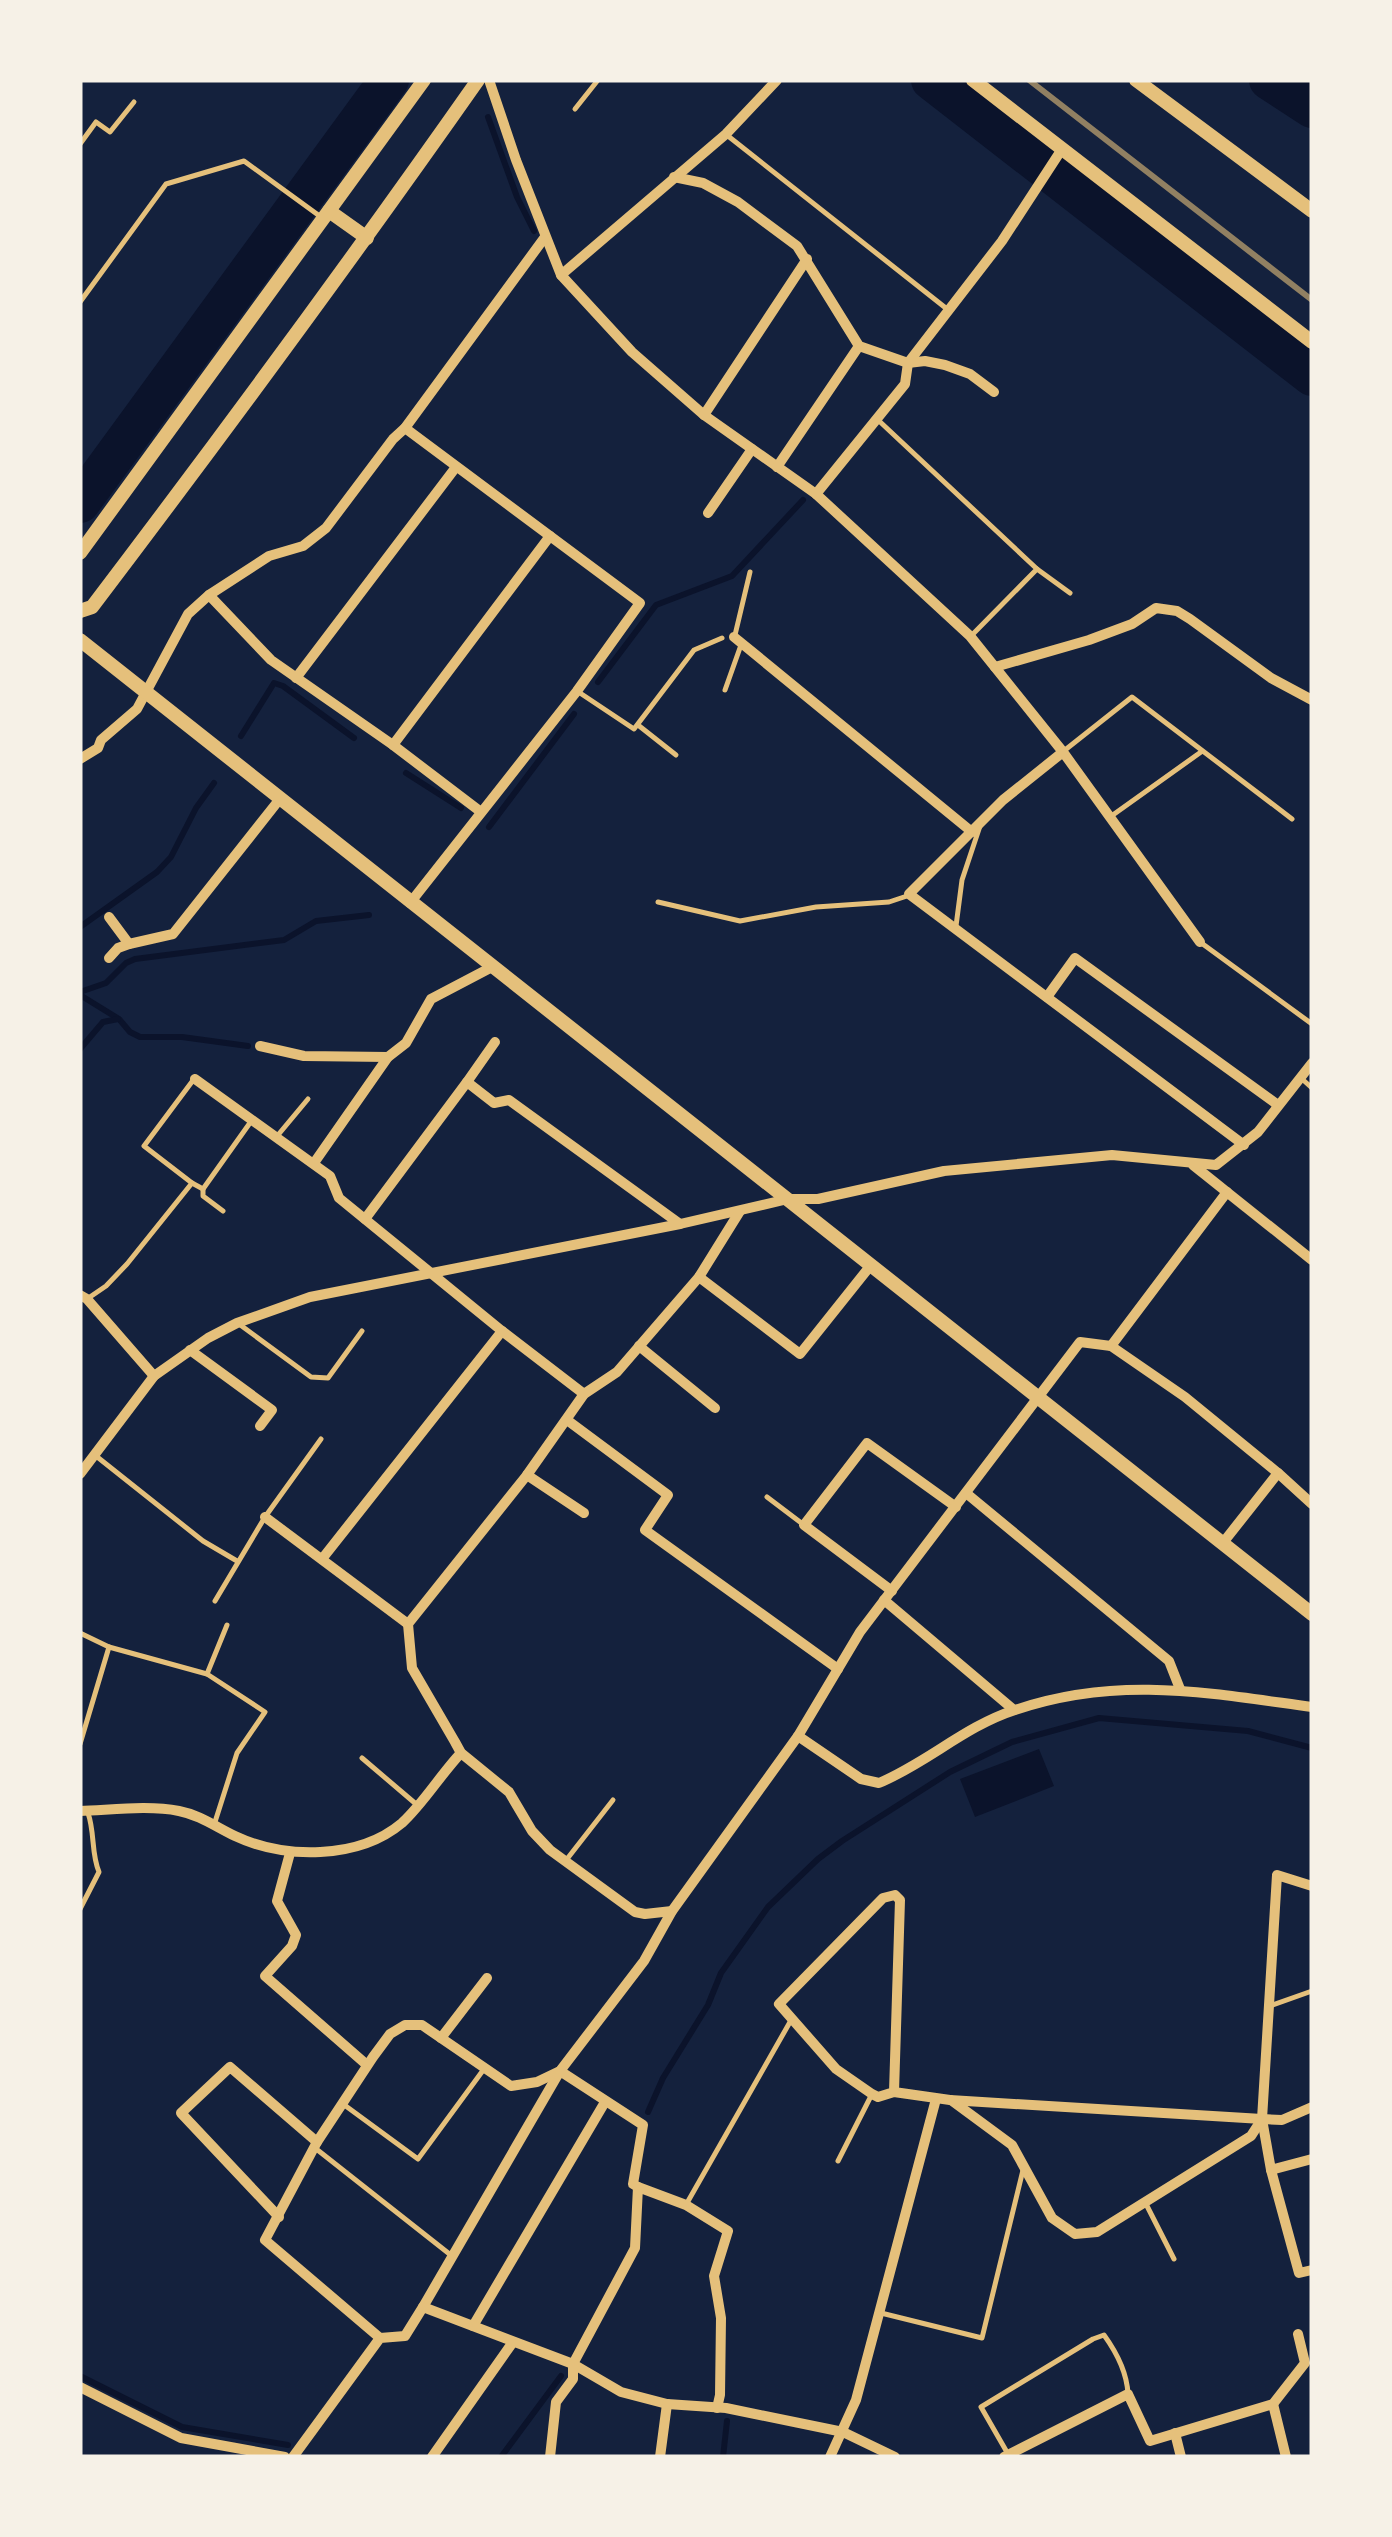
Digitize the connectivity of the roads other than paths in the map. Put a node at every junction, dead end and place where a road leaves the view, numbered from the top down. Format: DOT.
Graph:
graph roads {
  1 [pos="424,80"];
  2 [pos="478,80"];
  3 [pos="489,80"];
  4 [pos="598,80"];
  5 [pos="777,80"];
  6 [pos="973,80"];
  7 [pos="1136,80"];
  8 [pos="134,102"];
  9 [pos="575,108"];
  10 [pos="726,134"];
  11 [pos="80,144"];
  12 [pos="1062,148"];
  13 [pos="674,178"];
  14 [pos="1312,211"];
  15 [pos="326,215"];
  16 [pos="545,237"];
  17 [pos="367,238"];
  18 [pos="807,259"];
  19 [pos="561,275"];
  20 [pos="80,302"];
  21 [pos="948,311"];
  22 [pos="1312,342"];
  23 [pos="859,346"];
  24 [pos="908,363"];
  25 [pos="994,392"];
  26 [pos="704,415"];
  27 [pos="877,419"];
  28 [pos="405,428"];
  29 [pos="752,449"];
  30 [pos="456,467"];
  31 [pos="777,467"];
  32 [pos="816,494"];
  33 [pos="708,513"];
  34 [pos="550,536"];
  35 [pos="80,553"];
  36 [pos="1037,569"];
  37 [pos="750,572"];
  38 [pos="1070,593"];
  39 [pos="209,595"];
  40 [pos="80,611"];
  41 [pos="970,636"];
  42 [pos="80,640"];
  43 [pos="732,640"];
  44 [pos="995,667"];
  45 [pos="296,678"];
  46 [pos="725,690"];
  47 [pos="578,691"];
  48 [pos="147,694"];
  49 [pos="1312,700"];
  50 [pos="638,725"];
  51 [pos="393,745"];
  52 [pos="1063,752"];
  53 [pos="1201,752"];
  54 [pos="676,755"];
  55 [pos="80,759"];
  56 [pos="279,800"];
  57 [pos="481,812"];
  58 [pos="1110,816"];
  59 [pos="1292,819"];
  60 [pos="981,823"];
  61 [pos="972,832"];
  62 [pos="910,894"];
  63 [pos="658,902"];
  64 [pos="410,904"];
  65 [pos="109,917"];
  66 [pos="956,930"];
  67 [pos="1200,942"];
  68 [pos="129,944"];
  69 [pos="109,958"];
  70 [pos="492,967"];
  71 [pos="1047,997"];
  72 [pos="1312,1024"];
  73 [pos="495,1042"];
  74 [pos="260,1046"];
  75 [pos="388,1057"];
  76 [pos="1312,1063"];
  77 [pos="1301,1078"];
  78 [pos="194,1079"];
  79 [pos="467,1082"];
  80 [pos="1312,1088"];
  81 [pos="308,1099"];
  82 [pos="1278,1106"];
  83 [pos="252,1120"];
  84 [pos="276,1137"];
  85 [pos="1244,1145"];
  86 [pos="314,1163"];
  87 [pos="1192,1164"];
  88 [pos="192,1183"];
  89 [pos="203,1189"];
  90 [pos="1227,1192"];
  91 [pos="788,1199"];
  92 [pos="223,1211"];
  93 [pos="740,1211"];
  94 [pos="366,1219"];
  95 [pos="680,1224"];
  96 [pos="1312,1260"];
  97 [pos="870,1265"];
  98 [pos="432,1274"];
  99 [pos="699,1277"];
  100 [pos="84,1297"];
  101 [pos="237,1322"];
  102 [pos="362,1331"];
  103 [pos="502,1331"];
  104 [pos="639,1346"];
  105 [pos="1111,1346"];
  106 [pos="190,1350"];
  107 [pos="154,1376"];
  108 [pos="584,1394"];
  109 [pos="1038,1396"];
  110 [pos="715,1408"];
  111 [pos="567,1420"];
  112 [pos="260,1426"];
  113 [pos="320,1439"];
  114 [pos="94,1454"];
  115 [pos="1278,1473"];
  116 [pos="80,1474"];
  117 [pos="527,1474"];
  118 [pos="966,1493"];
  119 [pos="766,1496"];
  120 [pos="1312,1504"];
  121 [pos="956,1506"];
  122 [pos="584,1513"];
  123 [pos="265,1518"];
  124 [pos="804,1525"];
  125 [pos="1222,1544"];
  126 [pos="322,1559"];
  127 [pos="237,1561"];
  128 [pos="888,1596"];
  129 [pos="215,1601"];
  130 [pos="1312,1614"];
  131 [pos="408,1624"];
  132 [pos="227,1625"];
  133 [pos="80,1634"];
  134 [pos="108,1647"];
  135 [pos="838,1669"];
  136 [pos="207,1674"];
  137 [pos="1180,1689"];
  138 [pos="1312,1707"];
  139 [pos="1014,1710"];
  140 [pos="798,1736"];
  141 [pos="80,1744"];
  142 [pos="462,1753"];
  143 [pos="362,1758"];
  144 [pos="613,1800"];
  145 [pos="416,1804"];
  146 [pos="84,1811"];
  147 [pos="214,1825"];
  148 [pos="290,1853"];
  149 [pos="565,1861"];
  150 [pos="1312,1886"];
  151 [pos="80,1909"];
  152 [pos="672,1911"];
  153 [pos="486,1978"];
  154 [pos="1312,1992"];
  155 [pos="1270,2006"];
  156 [pos="792,2019"];
  157 [pos="441,2038"];
  158 [pos="367,2065"];
  159 [pos="484,2068"];
  160 [pos="560,2071"];
  161 [pos="894,2092"];
  162 [pos="872,2094"];
  163 [pos="936,2099"];
  164 [pos="950,2100"];
  165 [pos="605,2102"];
  166 [pos="343,2104"];
  167 [pos="1312,2107"];
  168 [pos="1262,2119"];
  169 [pos="316,2145"];
  170 [pos="1312,2160"];
  171 [pos="838,2161"];
  172 [pos="1024,2167"];
  173 [pos="1271,2170"];
  174 [pos="638,2187"];
  175 [pos="1145,2202"];
  176 [pos="686,2205"];
  177 [pos="279,2217"];
  178 [pos="452,2256"];
  179 [pos="1174,2259"];
  180 [pos="1312,2270"];
  181 [pos="422,2307"];
  182 [pos="881,2313"];
  183 [pos="473,2326"];
  184 [pos="1298,2334"];
  185 [pos="380,2338"];
  186 [pos="514,2342"];
  187 [pos="572,2364"];
  188 [pos="80,2387"];
  189 [pos="1128,2394"];
  190 [pos="667,2404"];
  191 [pos="1273,2404"];
  192 [pos="716,2408"];
  193 [pos="843,2432"];
  194 [pos="1175,2433"];
  195 [pos="233,2453"];
  196 [pos="1006,2456"];
  197 [pos="285,2457"];
  198 [pos="293,2457"];
  199 [pos="432,2457"];
  200 [pos="550,2457"];
  201 [pos="660,2457"];
  202 [pos="830,2457"];
  203 [pos="894,2457"];
  204 [pos="1182,2457"];
  205 [pos="1286,2457"];
  1 -- 15 [label="street"];
  2 -- 17 [label="street"];
  3 -- 16 [label="street"];
  4 -- 9 [label="lane"];
  5 -- 10 [label="street"];
  6 -- 12 [label="street"];
  7 -- 14 [label="street"];
  8 -- 11 [label="lane"];
  10 -- 13 [label="street"];
  10 -- 21 [label="lane"];
  12 -- 21 [label="street"];
  12 -- 22 [label="street"];
  13 -- 18 [label="street"];
  13 -- 19 [label="street"];
  15 -- 17 [label="street"];
  15 -- 20 [label="lane"];
  15 -- 35 [label="street"];
  16 -- 19 [label="street"];
  16 -- 28 [label="street"];
  17 -- 40 [label="street"];
  18 -- 23 [label="street"];
  18 -- 26 [label="street"];
  19 -- 26 [label="street"];
  21 -- 24 [label="street"];
  23 -- 24 [label="street"];
  23 -- 31 [label="street"];
  24 -- 25 [label="street"];
  24 -- 27 [label="street"];
  26 -- 29 [label="street"];
  27 -- 32 [label="street"];
  27 -- 36 [label="lane"];
  28 -- 30 [label="street"];
  28 -- 39 [label="street"];
  29 -- 31 [label="street"];
  29 -- 33 [label="street"];
  30 -- 34 [label="street"];
  30 -- 45 [label="street"];
  31 -- 32 [label="street"];
  32 -- 41 [label="street"];
  34 -- 47 [label="street"];
  34 -- 51 [label="street"];
  36 -- 38 [label="lane"];
  36 -- 41 [label="lane"];
  37 -- 43 [label="lane"];
  39 -- 45 [label="street"];
  39 -- 48 [label="street"];
  41 -- 44 [label="street"];
  42 -- 48 [label="street"];
  43 -- 46 [label="lane"];
  43 -- 50 [label="lane"];
  43 -- 61 [label="street"];
  44 -- 49 [label="street"];
  44 -- 52 [label="street"];
  45 -- 51 [label="street"];
  47 -- 50 [label="lane"];
  47 -- 57 [label="street"];
  48 -- 55 [label="street"];
  48 -- 56 [label="street"];
  50 -- 54 [label="lane"];
  51 -- 57 [label="street"];
  52 -- 53 [label="lane"];
  52 -- 58 [label="street"];
  52 -- 60 [label="street"];
  53 -- 58 [label="lane"];
  53 -- 59 [label="lane"];
  56 -- 64 [label="street"];
  56 -- 68 [label="street"];
  57 -- 64 [label="street"];
  58 -- 67 [label="street"];
  60 -- 61 [label="street"];
  60 -- 66 [label="lane"];
  61 -- 62 [label="street"];
  62 -- 63 [label="lane"];
  62 -- 66 [label="street"];
  64 -- 70 [label="street"];
  65 -- 68 [label="street"];
  66 -- 71 [label="street"];
  67 -- 72 [label="lane"];
  68 -- 69 [label="street"];
  70 -- 75 [label="street"];
  70 -- 91 [label="street"];
  71 -- 82 [label="street"];
  71 -- 85 [label="street"];
  73 -- 79 [label="street"];
  74 -- 75 [label="street"];
  75 -- 86 [label="street"];
  76 -- 77 [label="street"];
  77 -- 80 [label="lane"];
  77 -- 82 [label="street"];
  78 -- 83 [label="street"];
  78 -- 88 [label="lane"];
  79 -- 94 [label="street"];
  79 -- 95 [label="street"];
  81 -- 84 [label="lane"];
  82 -- 85 [label="street"];
  83 -- 84 [label="street"];
  83 -- 89 [label="lane"];
  84 -- 86 [label="street"];
  85 -- 87 [label="street"];
  86 -- 94 [label="street"];
  87 -- 90 [label="street"];
  87 -- 91 [label="street"];
  88 -- 89 [label="lane"];
  88 -- 100 [label="lane"];
  89 -- 92 [label="lane"];
  90 -- 96 [label="street"];
  90 -- 105 [label="street"];
  91 -- 93 [label="street"];
  91 -- 97 [label="street"];
  93 -- 95 [label="street"];
  93 -- 99 [label="street"];
  94 -- 98 [label="street"];
  95 -- 98 [label="street"];
  97 -- 99 [label="street"];
  97 -- 109 [label="street"];
  98 -- 101 [label="street"];
  98 -- 103 [label="street"];
  99 -- 104 [label="street"];
  100 -- 107 [label="street"];
  101 -- 102 [label="lane"];
  101 -- 106 [label="street"];
  103 -- 108 [label="street"];
  103 -- 126 [label="street"];
  104 -- 108 [label="street"];
  104 -- 110 [label="street"];
  105 -- 109 [label="street"];
  105 -- 115 [label="street"];
  106 -- 107 [label="street"];
  106 -- 112 [label="street"];
  107 -- 114 [label="street"];
  108 -- 111 [label="street"];
  109 -- 118 [label="street"];
  109 -- 125 [label="street"];
  111 -- 117 [label="street"];
  111 -- 135 [label="street"];
  113 -- 123 [label="lane"];
  114 -- 116 [label="street"];
  114 -- 127 [label="lane"];
  115 -- 120 [label="street"];
  115 -- 125 [label="street"];
  117 -- 122 [label="street"];
  117 -- 131 [label="street"];
  118 -- 121 [label="street"];
  118 -- 137 [label="street"];
  119 -- 124 [label="lane"];
  121 -- 124 [label="street"];
  121 -- 128 [label="street"];
  123 -- 126 [label="street"];
  123 -- 127 [label="lane"];
  124 -- 128 [label="street"];
  125 -- 130 [label="street"];
  126 -- 131 [label="street"];
  127 -- 129 [label="lane"];
  128 -- 135 [label="street"];
  128 -- 139 [label="street"];
  131 -- 142 [label="street"];
  132 -- 136 [label="lane"];
  133 -- 134 [label="lane"];
  134 -- 136 [label="lane"];
  134 -- 141 [label="lane"];
  135 -- 140 [label="street"];
  136 -- 147 [label="lane"];
  137 -- 138 [label="street"];
  137 -- 139 [label="street"];
  139 -- 140 [label="street"];
  140 -- 152 [label="street"];
  142 -- 145 [label="street"];
  142 -- 149 [label="street"];
  143 -- 145 [label="lane"];
  144 -- 149 [label="lane"];
  145 -- 148 [label="street"];
  146 -- 147 [label="street"];
  146 -- 151 [label="lane"];
  147 -- 148 [label="street"];
  148 -- 158 [label="street"];
  149 -- 152 [label="street"];
  150 -- 155 [label="street"];
  152 -- 160 [label="street"];
  153 -- 157 [label="street"];
  154 -- 155 [label="lane"];
  155 -- 168 [label="street"];
  156 -- 161 [label="street"];
  156 -- 162 [label="street"];
  156 -- 176 [label="lane"];
  157 -- 158 [label="street"];
  157 -- 159 [label="street"];
  158 -- 166 [label="street"];
  159 -- 160 [label="street"];
  159 -- 166 [label="lane"];
  160 -- 165 [label="street"];
  160 -- 178 [label="street"];
  161 -- 162 [label="street"];
  161 -- 163 [label="street"];
  162 -- 171 [label="lane"];
  163 -- 164 [label="street"];
  163 -- 182 [label="street"];
  164 -- 168 [label="street"];
  164 -- 172 [label="street"];
  165 -- 174 [label="street"];
  165 -- 183 [label="street"];
  166 -- 169 [label="street"];
  167 -- 168 [label="street"];
  168 -- 173 [label="street"];
  168 -- 175 [label="street"];
  169 -- 177 [label="street"];
  169 -- 177 [label="street"];
  169 -- 178 [label="lane"];
  170 -- 173 [label="street"];
  172 -- 175 [label="street"];
  172 -- 182 [label="lane"];
  173 -- 180 [label="street"];
  174 -- 176 [label="street"];
  174 -- 187 [label="street"];
  175 -- 179 [label="lane"];
  176 -- 192 [label="street"];
  177 -- 185 [label="street"];
  178 -- 181 [label="street"];
  181 -- 183 [label="street"];
  181 -- 185 [label="street"];
  182 -- 193 [label="street"];
  183 -- 186 [label="street"];
  184 -- 191 [label="street"];
  185 -- 198 [label="street"];
  186 -- 187 [label="street"];
  186 -- 199 [label="street"];
  187 -- 190 [label="street"];
  187 -- 200 [label="street"];
  188 -- 195 [label="street"];
  189 -- 194 [label="street"];
  189 -- 196 [label="street"];
  189 -- 196 [label="lane"];
  190 -- 192 [label="street"];
  190 -- 201 [label="street"];
  191 -- 194 [label="street"];
  191 -- 205 [label="street"];
  192 -- 193 [label="street"];
  193 -- 202 [label="street"];
  193 -- 203 [label="street"];
  194 -- 204 [label="street"];
  195 -- 197 [label="street"];
}
